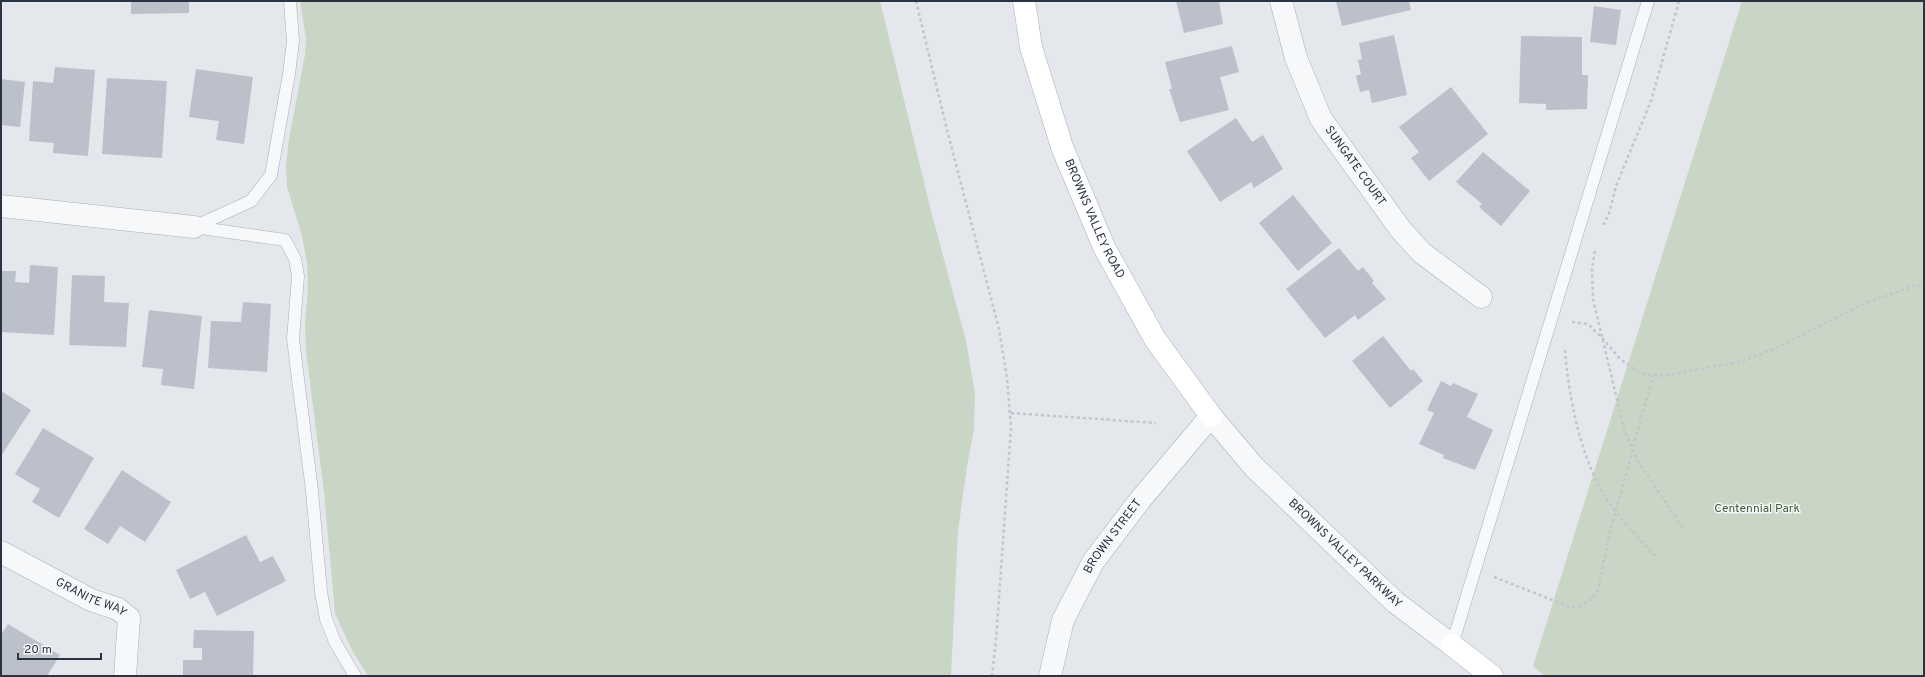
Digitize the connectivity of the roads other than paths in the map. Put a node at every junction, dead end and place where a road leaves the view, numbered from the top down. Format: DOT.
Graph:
graph roads {
  1 [pos="290,1"];
  2 [pos="1024,1"];
  3 [pos="1281,1"];
  4 [pos="1648,1"];
  5 [pos="1,206"];
  6 [pos="194,227"];
  7 [pos="1481,297"];
  8 [pos="1211,416"];
  9 [pos="1,552"];
  10 [pos="1452,645"];
  11 [pos="125,676"];
  12 [pos="355,676"];
  13 [pos="1050,676"];
  14 [pos="1492,676"];
  1 -- 6 [label="lane"];
  2 -- 8 [label="main road, BROWNS VALLEY ROAD"];
  3 -- 7 [label="street, SUNGATE COURT"];
  4 -- 10 [label="lane"];
  5 -- 6 [label="street"];
  6 -- 12 [label="lane"];
  8 -- 10 [label="street, BROWNS VALLEY PARKWAY"];
  8 -- 13 [label="street, BROWN STREET"];
  9 -- 11 [label="street, GRANITE WAY"];
  10 -- 14 [label="main road, BROWNS VALLEY PARKWAY"];
}
